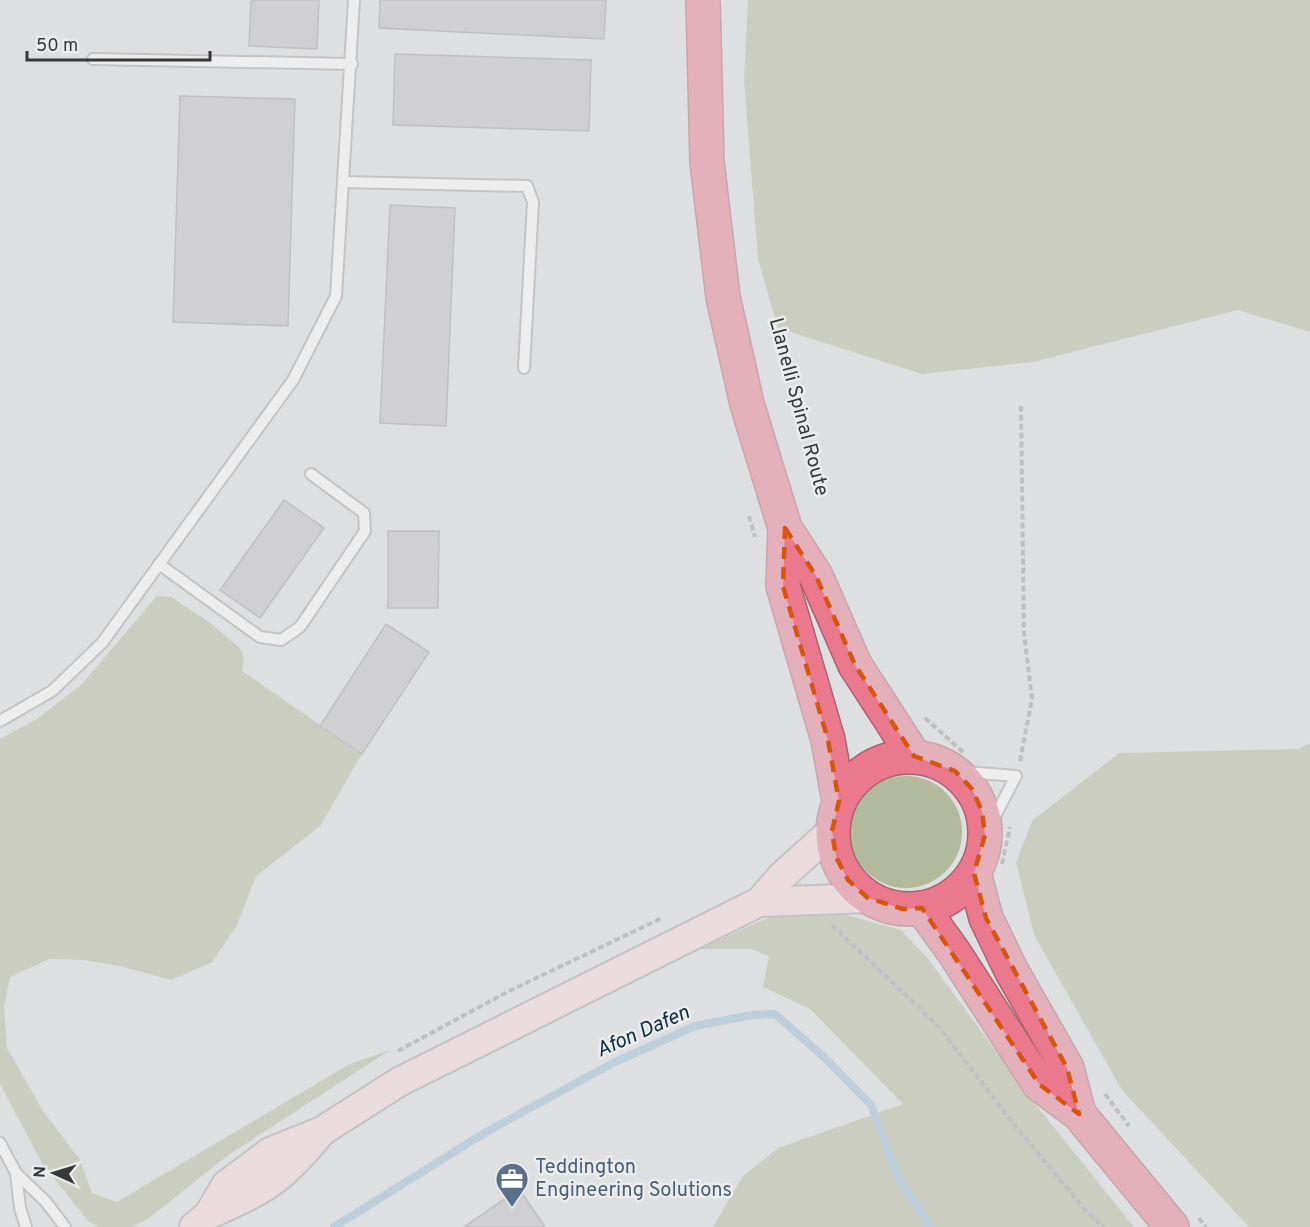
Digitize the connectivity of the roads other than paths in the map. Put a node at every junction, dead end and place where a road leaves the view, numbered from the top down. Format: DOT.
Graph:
graph roads {
  1 [pos="354,0"];
  2 [pos="703,0"];
  3 [pos="93,59"];
  4 [pos="352,64"];
  5 [pos="343,182"];
  6 [pos="524,368"];
  7 [pos="311,474"];
  8 [pos="785,528"];
  9 [pos="159,564"];
  10 [pos="0,721"];
  11 [pos="914,756"];
  12 [pos="970,772"];
  13 [pos="835,816"];
  14 [pos="985,835"];
  15 [pos="987,871"];
  16 [pos="868,898"];
  17 [pos="759,902"];
  18 [pos="922,908"];
  19 [pos="1078,1114"];
  20 [pos="0,1143"];
  21 [pos="16,1173"];
  22 [pos="1182,1218"];
  23 [pos="201,1220"];
  24 [pos="26,1227"];
  25 [pos="65,1227"];
  1 -- 4 [label="lane"];
  2 -- 8 [label="highway"];
  3 -- 4 [label="lane"];
  4 -- 5 [label="lane"];
  5 -- 6 [label="lane"];
  5 -- 9 [label="lane"];
  7 -- 9 [label="lane"];
  8 -- 11 [label="highway"];
  8 -- 13 [label="highway"];
  9 -- 10 [label="lane"];
  11 -- 12 [label="highway"];
  11 -- 13 [label="highway"];
  12 -- 14 [label="highway"];
  12 -- 14 [label="lane"];
  13 -- 16 [label="highway"];
  13 -- 17 [label="main road"];
  14 -- 15 [label="highway"];
  15 -- 18 [label="highway"];
  15 -- 19 [label="highway"];
  16 -- 17 [label="main road"];
  16 -- 18 [label="highway"];
  17 -- 23 [label="main road"];
  18 -- 19 [label="highway"];
  19 -- 22 [label="highway"];
  20 -- 21 [label="lane"];
  21 -- 24 [label="lane"];
  21 -- 25 [label="lane"];
}
